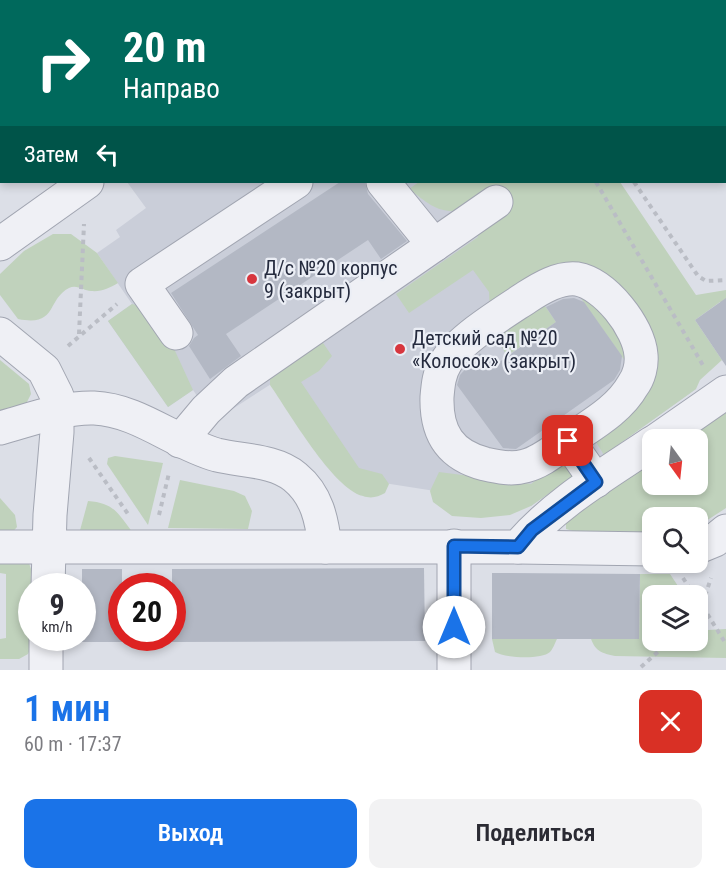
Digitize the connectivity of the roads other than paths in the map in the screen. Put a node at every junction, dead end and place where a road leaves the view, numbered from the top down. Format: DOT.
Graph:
graph roads {
  1 [pos="294,183"];
  2 [pos="384,183"];
  3 [pos="82,185"];
  4 [pos="496,202"];
  5 [pos="0,244"];
  6 [pos="434,245"];
  7 [pos="176,333"];
  8 [pos="0,334"];
  9 [pos="724,394"];
  10 [pos="58,413"];
  11 [pos="0,428"];
  12 [pos="673,429"];
  13 [pos="180,441"];
  14 [pos="568,441"];
  15 [pos="642,450"];
  16 [pos="596,482"];
  17 [pos="726,531"];
  18 [pos="708,543"];
  19 [pos="454,546"];
  20 [pos="0,547"];
  21 [pos="48,547"];
  22 [pos="325,547"];
  23 [pos="518,547"];
  24 [pos="642,549"];
  25 [pos="48,573"];
  26 [pos="46,651"];
  27 [pos="46,670"];
  28 [pos="454,670"];
  1 -- 7 [label="lane"];
  2 -- 6 [label="lane"];
  3 -- 5 [label="lane"];
  4 -- 6 [label="lane"];
  6 -- 13 [label="lane"];
  8 -- 10 [label="lane"];
  9 -- 12 [label="lane"];
  10 -- 11 [label="lane"];
  10 -- 13 [label="lane"];
  10 -- 21 [label="lane"];
  13 -- 22 [label="lane"];
  14 -- 14 [label="lane"];
  14 -- 16 [label="lane"];
  15 -- 16 [label="lane"];
  16 -- 23 [label="lane"];
  17 -- 18 [label="lane"];
  19 -- 22 [label="lane"];
  19 -- 23 [label="lane"];
  19 -- 28 [label="lane"];
  20 -- 21 [label="lane"];
  21 -- 22 [label="lane"];
  21 -- 25 [label="lane"];
  23 -- 24 [label="lane"];
  26 -- 27 [label="lane"];
}
